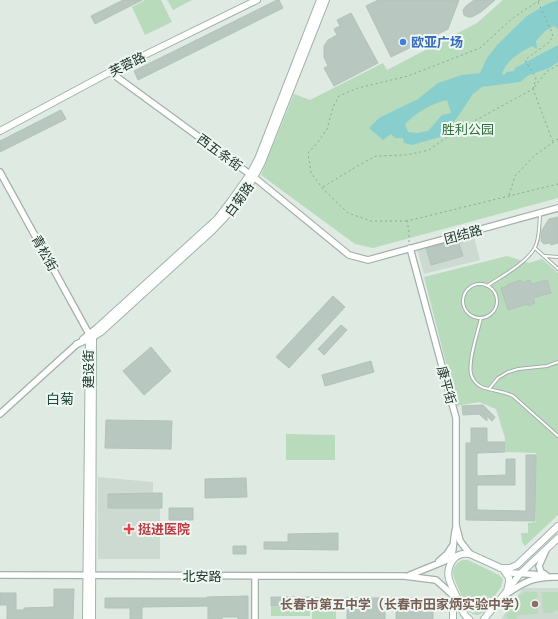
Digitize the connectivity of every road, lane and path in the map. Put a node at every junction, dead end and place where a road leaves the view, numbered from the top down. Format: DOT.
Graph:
graph roads {
  1 [pos="257,0"];
  2 [pos="320,0"];
  3 [pos="326,0"];
  4 [pos="539,1"];
  5 [pos="558,65"];
  6 [pos="110,72"];
  7 [pos="533,89"];
  8 [pos="0,131"];
  9 [pos="558,139"];
  10 [pos="553,142"];
  11 [pos="0,172"];
  12 [pos="252,176"];
  13 [pos="558,184"];
  14 [pos="322,188"];
  15 [pos="509,196"];
  16 [pos="558,208"];
  17 [pos="540,213"];
  18 [pos="407,221"];
  19 [pos="410,248"];
  20 [pos="535,248"];
  21 [pos="544,256"];
  22 [pos="558,256"];
  23 [pos="368,260"];
  24 [pos="558,269"];
  25 [pos="487,286"];
  26 [pos="481,318"];
  27 [pos="90,337"];
  28 [pos="77,344"];
  29 [pos="558,362"];
  30 [pos="489,389"];
  31 [pos="0,414"];
  32 [pos="558,436"];
  33 [pos="456,525"];
  34 [pos="558,526"];
  35 [pos="558,538"];
  36 [pos="454,543"];
  37 [pos="546,549"];
  38 [pos="470,554"];
  39 [pos="454,557"];
  40 [pos="430,567"];
  41 [pos="503,570"];
  42 [pos="520,574"];
  43 [pos="0,575"];
  44 [pos="89,575"];
  45 [pos="255,576"];
  46 [pos="404,576"];
  47 [pos="550,576"];
  48 [pos="558,576"];
  49 [pos="440,583"];
  50 [pos="452,587"];
  51 [pos="507,590"];
  52 [pos="453,595"];
  53 [pos="502,597"];
  54 [pos="456,603"];
  55 [pos="487,618"];
  56 [pos="86,619"];
  57 [pos="92,619"];
  58 [pos="255,619"];
  59 [pos="453,619"];
  60 [pos="469,619"];
  1 -- 6 [label="main road, 芙蓉路"];
  2 -- 12 [label="main road, 白菊路"];
  3 -- 12 [label="main road, 白菊路"];
  4 -- 7 [label="path"];
  4 -- 14 [label="path"];
  5 -- 7 [label="path"];
  6 -- 8 [label="main road, 芙蓉路"];
  6 -- 12 [label="street, 西五条街"];
  7 -- 10 [label="path"];
  7 -- 14 [label="path"];
  9 -- 10 [label="path"];
  10 -- 15 [label="path"];
  11 -- 27 [label="street, 青松街"];
  12 -- 23 [label="street, 西五条街"];
  12 -- 27 [label="main road, 白菊路"];
  13 -- 15 [label="path"];
  14 -- 18 [label="path"];
  15 -- 18 [label="path"];
  16 -- 17 [label="street, 团结路"];
  17 -- 19 [label="street, 团结路"];
  17 -- 20 [label="lane"];
  18 -- 19 [label="path"];
  19 -- 23 [label="street, 团结路"];
  19 -- 33 [label="street, 康平街"];
  20 -- 21 [label="lane"];
  20 -- 25 [label="lane"];
  21 -- 22 [label="lane"];
  21 -- 24 [label="lane"];
  25 -- 26 [label="lane"];
  25 -- 26 [label="lane"];
  26 -- 30 [label="lane"];
  27 -- 28 [label="main road, 白菊路"];
  27 -- 44 [label="main road, 建设街"];
  28 -- 31 [label="street, 白菊路"];
  29 -- 30 [label="lane"];
  30 -- 32 [label="lane"];
  33 -- 36 [label="street"];
  33 -- 38 [label="street"];
  34 -- 41 [label="main road"];
  35 -- 37 [label="main road"];
  36 -- 39 [label="street"];
  36 -- 40 [label="street"];
  37 -- 42 [label="main road"];
  37 -- 47 [label="street"];
  38 -- 39 [label="main road"];
  38 -- 41 [label="main road"];
  39 -- 40 [label="street"];
  39 -- 50 [label="main road"];
  40 -- 46 [label="street"];
  41 -- 42 [label="street"];
  41 -- 51 [label="main road"];
  42 -- 47 [label="street"];
  42 -- 51 [label="main road"];
  43 -- 44 [label="street, 北安路"];
  44 -- 45 [label="street, 北安路"];
  44 -- 56 [label="main road, 建设街"];
  44 -- 57 [label="main road, 建设街"];
  45 -- 46 [label="street, 北安路"];
  45 -- 58 [label="street"];
  46 -- 49 [label="street"];
  47 -- 48 [label="street"];
  47 -- 53 [label="street"];
  49 -- 52 [label="street"];
  49 -- 54 [label="street"];
  50 -- 52 [label="main road"];
  50 -- 54 [label="main road"];
  51 -- 53 [label="main road"];
  52 -- 54 [label="main road"];
  53 -- 55 [label="main road"];
  54 -- 59 [label="main road"];
  54 -- 60 [label="main road"];
}
